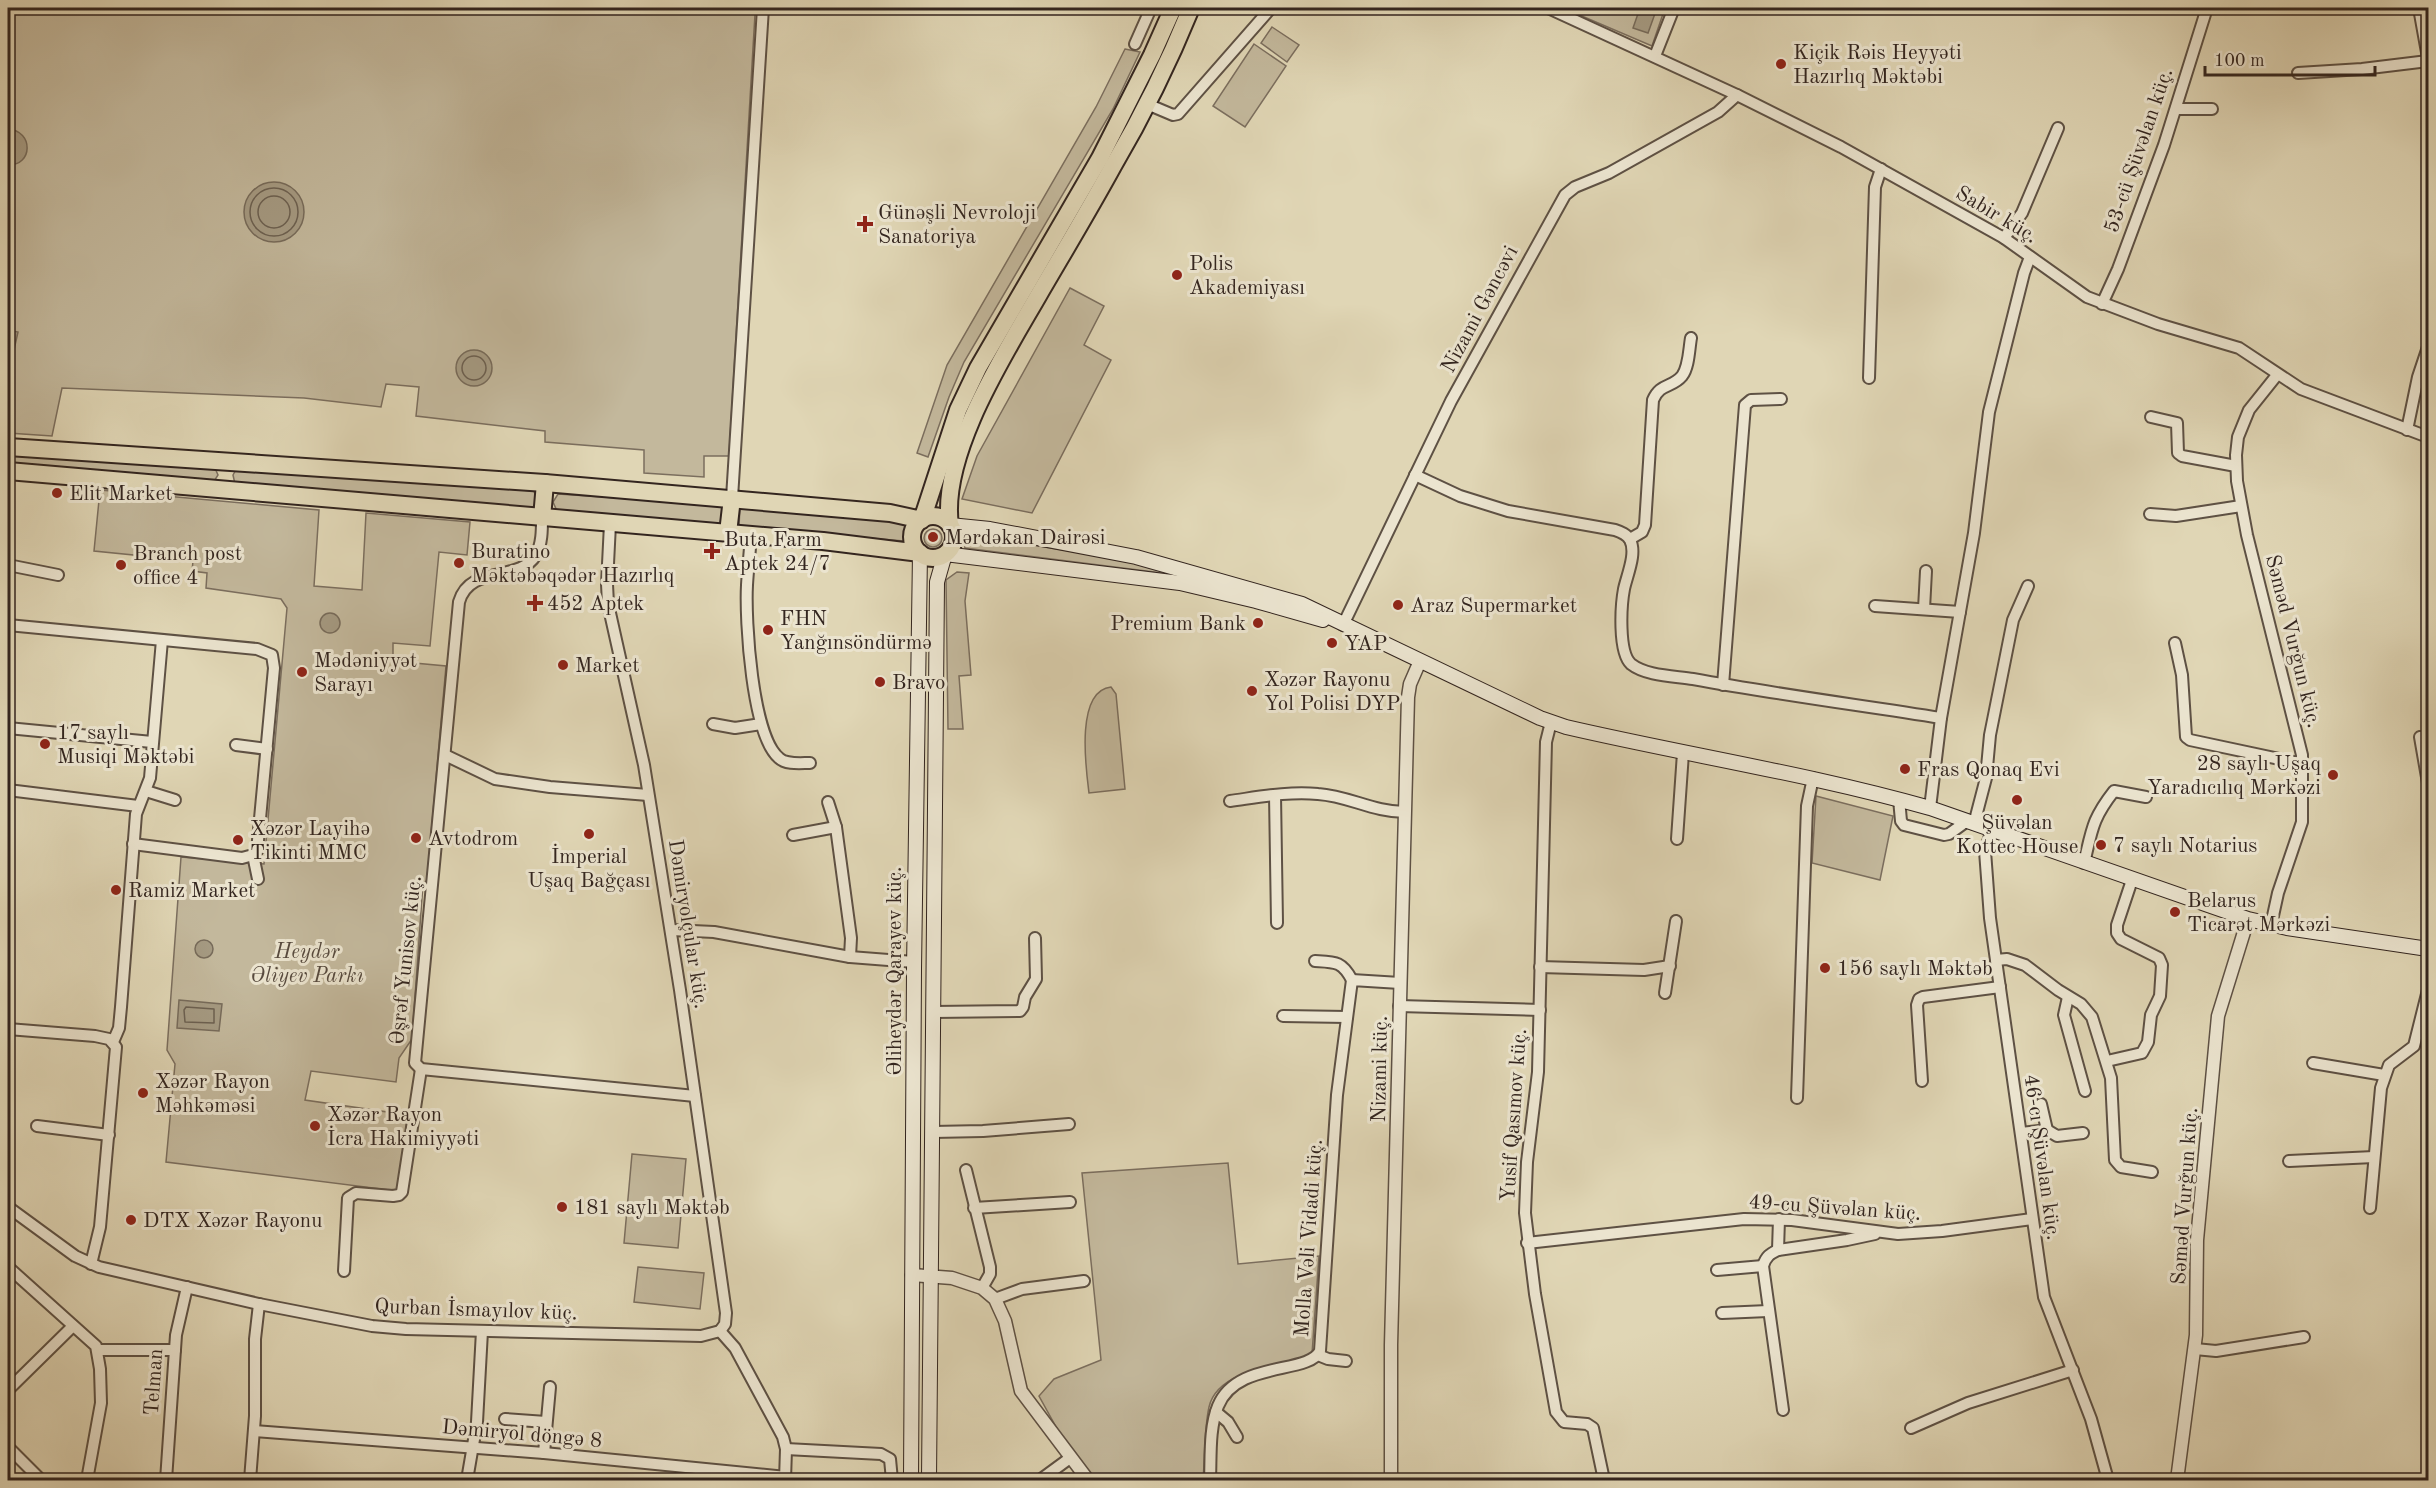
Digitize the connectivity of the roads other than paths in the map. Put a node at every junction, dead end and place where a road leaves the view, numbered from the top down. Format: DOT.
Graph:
graph roads {
  1 [pos="763,8"];
  2 [pos="1151,8"];
  3 [pos="1173,8"];
  4 [pos="1191,8"];
  5 [pos="1271,8"];
  6 [pos="1548,8"];
  7 [pos="1674,8"];
  8 [pos="2207,8"];
  9 [pos="2419,8"];
  10 [pos="1135,44"];
  11 [pos="1655,56"];
  12 [pos="2428,60"];
  13 [pos="2298,73"];
  14 [pos="1737,95"];
  15 [pos="1147,104"];
  16 [pos="2177,109"];
  17 [pos="2212,109"];
  18 [pos="2058,128"];
  19 [pos="1881,169"];
  20 [pos="2004,238"];
  21 [pos="2030,257"];
  22 [pos="2102,304"];
  23 [pos="1691,338"];
  24 [pos="2428,347"];
  25 [pos="2277,375"];
  26 [pos="1869,378"];
  27 [pos="1781,399"];
  28 [pos="2151,417"];
  29 [pos="2407,430"];
  30 [pos="2428,437"];
  31 [pos="8,447"];
  32 [pos="226,461"];
  33 [pos="2236,466"];
  34 [pos="8,471"];
  35 [pos="1415,475"];
  36 [pos="545,483"];
  37 [pos="224,490"];
  38 [pos="732,498"];
  39 [pos="2241,506"];
  40 [pos="2150,514"];
  41 [pos="542,518"];
  42 [pos="922,520"];
  43 [pos="610,524"];
  44 [pos="950,525"];
  45 [pos="729,533"];
  46 [pos="751,534"];
  47 [pos="1630,539"];
  48 [pos="920,553"];
  49 [pos="945,554"];
  50 [pos="8,565"];
  51 [pos="1926,571"];
  52 [pos="58,575"];
  53 [pos="2028,586"];
  54 [pos="1875,606"];
  55 [pos="1924,609"];
  56 [pos="1960,612"];
  57 [pos="8,625"];
  58 [pos="1343,625"];
  59 [pos="162,640"];
  60 [pos="2175,643"];
  61 [pos="1420,662"];
  62 [pos="1723,685"];
  63 [pos="1941,718"];
  64 [pos="1551,722"];
  65 [pos="714,724"];
  66 [pos="761,724"];
  67 [pos="8,728"];
  68 [pos="2420,737"];
  69 [pos="152,741"];
  70 [pos="236,745"];
  71 [pos="267,748"];
  72 [pos="1683,753"];
  73 [pos="445,754"];
  74 [pos="810,764"];
  75 [pos="2303,764"];
  76 [pos="917,767"];
  77 [pos="936,767"];
  78 [pos="1813,778"];
  79 [pos="2428,783"];
  80 [pos="8,790"];
  81 [pos="146,791"];
  82 [pos="648,795"];
  83 [pos="1275,795"];
  84 [pos="2146,797"];
  85 [pos="1899,799"];
  86 [pos="175,800"];
  87 [pos="1230,801"];
  88 [pos="828,802"];
  89 [pos="138,806"];
  90 [pos="1930,808"];
  91 [pos="1405,812"];
  92 [pos="1970,823"];
  93 [pos="836,827"];
  94 [pos="1992,830"];
  95 [pos="793,835"];
  96 [pos="1677,839"];
  97 [pos="133,844"];
  98 [pos="253,855"];
  99 [pos="2084,863"];
  100 [pos="258,879"];
  101 [pos="2132,880"];
  102 [pos="2248,919"];
  103 [pos="1676,921"];
  104 [pos="1277,923"];
  105 [pos="2271,925"];
  106 [pos="671,930"];
  107 [pos="1035,938"];
  108 [pos="2428,950"];
  109 [pos="850,957"];
  110 [pos="1996,960"];
  111 [pos="1315,961"];
  112 [pos="914,962"];
  113 [pos="1670,966"];
  114 [pos="1540,967"];
  115 [pos="1352,980"];
  116 [pos="1400,984"];
  117 [pos="2000,987"];
  118 [pos="2428,990"];
  119 [pos="1665,993"];
  120 [pos="2068,997"];
  121 [pos="1399,1006"];
  122 [pos="1540,1011"];
  123 [pos="934,1012"];
  124 [pos="1283,1016"];
  125 [pos="1347,1017"];
  126 [pos="8,1029"];
  127 [pos="113,1042"];
  128 [pos="2107,1061"];
  129 [pos="2313,1063"];
  130 [pos="421,1069"];
  131 [pos="2384,1075"];
  132 [pos="1923,1081"];
  133 [pos="2085,1091"];
  134 [pos="695,1096"];
  135 [pos="1797,1098"];
  136 [pos="2042,1104"];
  137 [pos="1069,1124"];
  138 [pos="37,1126"];
  139 [pos="2047,1130"];
  140 [pos="2021,1133"];
  141 [pos="2083,1133"];
  142 [pos="109,1135"];
  143 [pos="933,1136"];
  144 [pos="914,1139"];
  145 [pos="2374,1156"];
  146 [pos="2289,1161"];
  147 [pos="966,1170"];
  148 [pos="2152,1172"];
  149 [pos="1070,1202"];
  150 [pos="8,1207"];
  151 [pos="974,1208"];
  152 [pos="2370,1208"];
  153 [pos="1779,1219"];
  154 [pos="2032,1219"];
  155 [pos="1880,1232"];
  156 [pos="1527,1243"];
  157 [pos="1778,1250"];
  158 [pos="91,1264"];
  159 [pos="1763,1266"];
  160 [pos="1717,1270"];
  161 [pos="9,1271"];
  162 [pos="344,1271"];
  163 [pos="912,1275"];
  164 [pos="931,1275"];
  165 [pos="1084,1281"];
  166 [pos="187,1287"];
  167 [pos="982,1288"];
  168 [pos="995,1299"];
  169 [pos="259,1304"];
  170 [pos="1768,1311"];
  171 [pos="1722,1313"];
  172 [pos="73,1326"];
  173 [pos="482,1331"];
  174 [pos="720,1331"];
  175 [pos="2304,1337"];
  176 [pos="2195,1349"];
  177 [pos="98,1350"];
  178 [pos="175,1350"];
  179 [pos="1318,1355"];
  180 [pos="1346,1361"];
  181 [pos="2073,1370"];
  182 [pos="550,1387"];
  183 [pos="8,1390"];
  184 [pos="911,1390"];
  185 [pos="1784,1410"];
  186 [pos="1216,1412"];
  187 [pos="505,1419"];
  188 [pos="546,1422"];
  189 [pos="1911,1428"];
  190 [pos="254,1431"];
  191 [pos="1237,1437"];
  192 [pos="8,1447"];
  193 [pos="473,1447"];
  194 [pos="786,1449"];
  195 [pos="544,1454"];
  196 [pos="1070,1458"];
  197 [pos="786,1479"];
  198 [pos="41,1480"];
  199 [pos="87,1480"];
  200 [pos="166,1480"];
  201 [pos="250,1480"];
  202 [pos="467,1480"];
  203 [pos="892,1480"];
  204 [pos="911,1480"];
  205 [pos="930,1480"];
  206 [pos="1040,1480"];
  207 [pos="1088,1480"];
  208 [pos="1210,1480"];
  209 [pos="1390,1480"];
  210 [pos="1604,1480"];
  211 [pos="2105,1480"];
  212 [pos="2177,1480"];
  1 -- 38 [label="street"];
  2 -- 10 [label="street"];
  3 -- 42 [label="main road"];
  4 -- 15 [label="main road"];
  5 -- 15 [label="street"];
  6 -- 11 [label="street, Sabir küç."];
  7 -- 11 [label="street"];
  8 -- 16 [label="street, 53-cü Şüvəlan küç."];
  9 -- 12 [label="street"];
  11 -- 14 [label="street, Sabir küç."];
  12 -- 13 [label="street"];
  14 -- 19 [label="street, Sabir küç."];
  14 -- 35 [label="street, Nizami Gəncəvi"];
  15 -- 44 [label="main road"];
  16 -- 17 [label="street"];
  16 -- 22 [label="street, 53-cü Şüvəlan küç."];
  18 -- 20 [label="street"];
  19 -- 20 [label="street, Sabir küç."];
  19 -- 26 [label="street"];
  20 -- 21 [label="street, Sabir küç."];
  21 -- 22 [label="street, Sabir küç."];
  21 -- 56 [label="street"];
  22 -- 25 [label="street, Sabir küç."];
  23 -- 47 [label="street"];
  24 -- 29 [label="street"];
  25 -- 29 [label="street, Sabir küç."];
  25 -- 33 [label="street, Səməd Vurğun küç."];
  27 -- 62 [label="street"];
  28 -- 33 [label="street"];
  29 -- 30 [label="street, Sabir küç."];
  31 -- 32 [label="main road"];
  32 -- 36 [label="main road"];
  32 -- 37 [label="main road"];
  33 -- 39 [label="street, Səməd Vurğun küç."];
  34 -- 37 [label="main road"];
  35 -- 47 [label="street"];
  35 -- 58 [label="street, Nizami Gəncəvi"];
  36 -- 38 [label="main road"];
  36 -- 41 [label="main road"];
  37 -- 41 [label="main road"];
  38 -- 42 [label="main road"];
  38 -- 45 [label="main road"];
  39 -- 40 [label="street"];
  39 -- 75 [label="street, Səməd Vurğun küç."];
  41 -- 43 [label="main road"];
  41 -- 73 [label="street, Əşrəf Yunisov küç."];
  42 -- 44 [label="main road"];
  42 -- 48 [label="main road"];
  43 -- 45 [label="main road"];
  43 -- 82 [label="street, Dəmiryolçular küç."];
  44 -- 49 [label="main road"];
  44 -- 58 [label="main road"];
  45 -- 46 [label="main road"];
  46 -- 48 [label="main road"];
  46 -- 66 [label="street"];
  47 -- 62 [label="street"];
  48 -- 49 [label="main road"];
  48 -- 76 [label="main road, Əliheydər Qarayev küç."];
  49 -- 58 [label="main road"];
  49 -- 77 [label="main road, Əliheydər Qarayev küç."];
  50 -- 52 [label="street"];
  51 -- 55 [label="street"];
  53 -- 92 [label="street"];
  54 -- 55 [label="street"];
  55 -- 56 [label="street"];
  56 -- 63 [label="street"];
  57 -- 59 [label="street"];
  58 -- 61 [label="main road"];
  59 -- 69 [label="street"];
  59 -- 71 [label="street"];
  60 -- 75 [label="street"];
  61 -- 64 [label="main road"];
  61 -- 91 [label="street, Nizami küç."];
  62 -- 63 [label="street"];
  63 -- 90 [label="street"];
  64 -- 72 [label="main road"];
  64 -- 114 [label="street, Yusif Qasımov küç."];
  65 -- 66 [label="street"];
  66 -- 74 [label="street"];
  67 -- 69 [label="street"];
  68 -- 79 [label="street"];
  69 -- 81 [label="street"];
  70 -- 71 [label="street"];
  71 -- 98 [label="street"];
  72 -- 78 [label="main road"];
  72 -- 96 [label="street"];
  73 -- 82 [label="street"];
  73 -- 130 [label="street, Əşrəf Yunisov küç."];
  75 -- 105 [label="street, Səməd Vurğun küç."];
  76 -- 77 [label="main road"];
  76 -- 112 [label="main road, Əliheydər Qarayev küç."];
  77 -- 123 [label="main road, Əliheydər Qarayev küç."];
  78 -- 85 [label="main road"];
  78 -- 135 [label="street"];
  80 -- 89 [label="street"];
  81 -- 86 [label="street"];
  81 -- 89 [label="street"];
  82 -- 106 [label="street, Dəmiryolçular küç."];
  83 -- 87 [label="street"];
  83 -- 91 [label="street"];
  83 -- 104 [label="street"];
  84 -- 99 [label="street"];
  85 -- 90 [label="main road"];
  85 -- 92 [label="street"];
  88 -- 93 [label="street"];
  89 -- 97 [label="street"];
  90 -- 92 [label="main road"];
  91 -- 116 [label="street, Nizami küç."];
  92 -- 94 [label="main road"];
  93 -- 95 [label="street"];
  93 -- 109 [label="street"];
  94 -- 99 [label="main road"];
  94 -- 110 [label="street, 46-cı Şüvəlan küç."];
  97 -- 98 [label="street"];
  97 -- 127 [label="street"];
  98 -- 100 [label="street"];
  99 -- 101 [label="main road"];
  101 -- 102 [label="main road"];
  101 -- 128 [label="street"];
  102 -- 105 [label="main road"];
  102 -- 176 [label="street, Səməd Vurğun küç."];
  103 -- 113 [label="street"];
  105 -- 108 [label="main road"];
  106 -- 109 [label="street"];
  106 -- 134 [label="street, Dəmiryolçular küç."];
  107 -- 123 [label="street"];
  109 -- 112 [label="street"];
  110 -- 117 [label="street, 46-cı Şüvəlan küç."];
  110 -- 120 [label="street"];
  111 -- 115 [label="street"];
  112 -- 144 [label="main road, Əliheydər Qarayev küç."];
  113 -- 114 [label="street"];
  113 -- 119 [label="street"];
  114 -- 122 [label="street, Yusif Qasımov küç."];
  115 -- 116 [label="street"];
  115 -- 125 [label="street, Molla Vəli Vidadi küç."];
  116 -- 121 [label="street, Nizami küç."];
  117 -- 132 [label="street"];
  117 -- 140 [label="street, 46-cı Şüvəlan küç."];
  118 -- 131 [label="street"];
  120 -- 128 [label="street"];
  120 -- 133 [label="street"];
  121 -- 122 [label="street"];
  121 -- 209 [label="street, Nizami küç."];
  122 -- 156 [label="street, Yusif Qasımov küç."];
  123 -- 143 [label="main road, Əliheydər Qarayev küç."];
  124 -- 125 [label="street"];
  125 -- 179 [label="street, Molla Vəli Vidadi küç."];
  126 -- 127 [label="street"];
  127 -- 142 [label="street"];
  128 -- 148 [label="street"];
  129 -- 131 [label="street"];
  130 -- 134 [label="street, Əşrəf Yunisov küç."];
  130 -- 162 [label="street"];
  131 -- 145 [label="street"];
  134 -- 174 [label="street, Dəmiryolçular küç."];
  136 -- 139 [label="street"];
  137 -- 143 [label="street"];
  138 -- 142 [label="street"];
  139 -- 140 [label="street"];
  139 -- 141 [label="street"];
  140 -- 154 [label="street, 46-cı Şüvəlan küç."];
  142 -- 158 [label="street"];
  143 -- 144 [label="main road"];
  143 -- 164 [label="main road, Əliheydər Qarayev küç."];
  144 -- 163 [label="main road, Əliheydər Qarayev küç."];
  145 -- 146 [label="street"];
  145 -- 152 [label="street"];
  147 -- 151 [label="street"];
  149 -- 151 [label="street"];
  150 -- 158 [label="street, Qurban İsmayılov küç."];
  151 -- 167 [label="street"];
  153 -- 155 [label="street, 49-cu Şüvəlan küç."];
  153 -- 156 [label="street, 49-cu Şüvəlan küç."];
  153 -- 157 [label="street"];
  154 -- 155 [label="street, 49-cu Şüvəlan küç."];
  154 -- 181 [label="street, 46-cı Şüvəlan küç."];
  155 -- 157 [label="street"];
  156 -- 210 [label="street, Yusif Qasımov küç."];
  157 -- 159 [label="street"];
  158 -- 166 [label="street, Qurban İsmayılov küç."];
  159 -- 160 [label="street"];
  159 -- 170 [label="street"];
  161 -- 172 [label="street"];
  163 -- 164 [label="street"];
  163 -- 184 [label="main road, Əliheydər Qarayev küç."];
  164 -- 167 [label="street"];
  164 -- 205 [label="main road, Əliheydər Qarayev küç."];
  165 -- 168 [label="street"];
  166 -- 169 [label="street, Qurban İsmayılov küç."];
  166 -- 178 [label="street, Telman"];
  167 -- 168 [label="street"];
  168 -- 196 [label="street"];
  169 -- 173 [label="street, Qurban İsmayılov küç."];
  169 -- 190 [label="street"];
  170 -- 171 [label="street"];
  170 -- 185 [label="street"];
  172 -- 177 [label="street"];
  172 -- 183 [label="street"];
  173 -- 174 [label="street, Qurban İsmayılov küç."];
  173 -- 193 [label="street"];
  174 -- 194 [label="street"];
  175 -- 176 [label="street"];
  176 -- 212 [label="street, Səməd Vurğun küç."];
  177 -- 178 [label="street"];
  177 -- 199 [label="street"];
  178 -- 200 [label="street, Telman"];
  179 -- 180 [label="street"];
  179 -- 186 [label="street, Molla Vəli Vidadi küç."];
  181 -- 189 [label="street"];
  181 -- 211 [label="street, 46-cı Şüvəlan küç."];
  182 -- 188 [label="street"];
  184 -- 204 [label="main road"];
  184 -- 205 [label="main road"];
  186 -- 191 [label="street"];
  186 -- 208 [label="street, Molla Vəli Vidadi küç."];
  187 -- 188 [label="street"];
  188 -- 195 [label="street"];
  190 -- 193 [label="street, Dəmiryol döngə 8"];
  190 -- 201 [label="street"];
  192 -- 198 [label="street"];
  193 -- 195 [label="street, Dəmiryol döngə 8"];
  193 -- 202 [label="street"];
  194 -- 197 [label="street"];
  194 -- 203 [label="street"];
  195 -- 197 [label="street, Dəmiryol döngə 8"];
  196 -- 206 [label="street"];
  196 -- 207 [label="street"];
}
